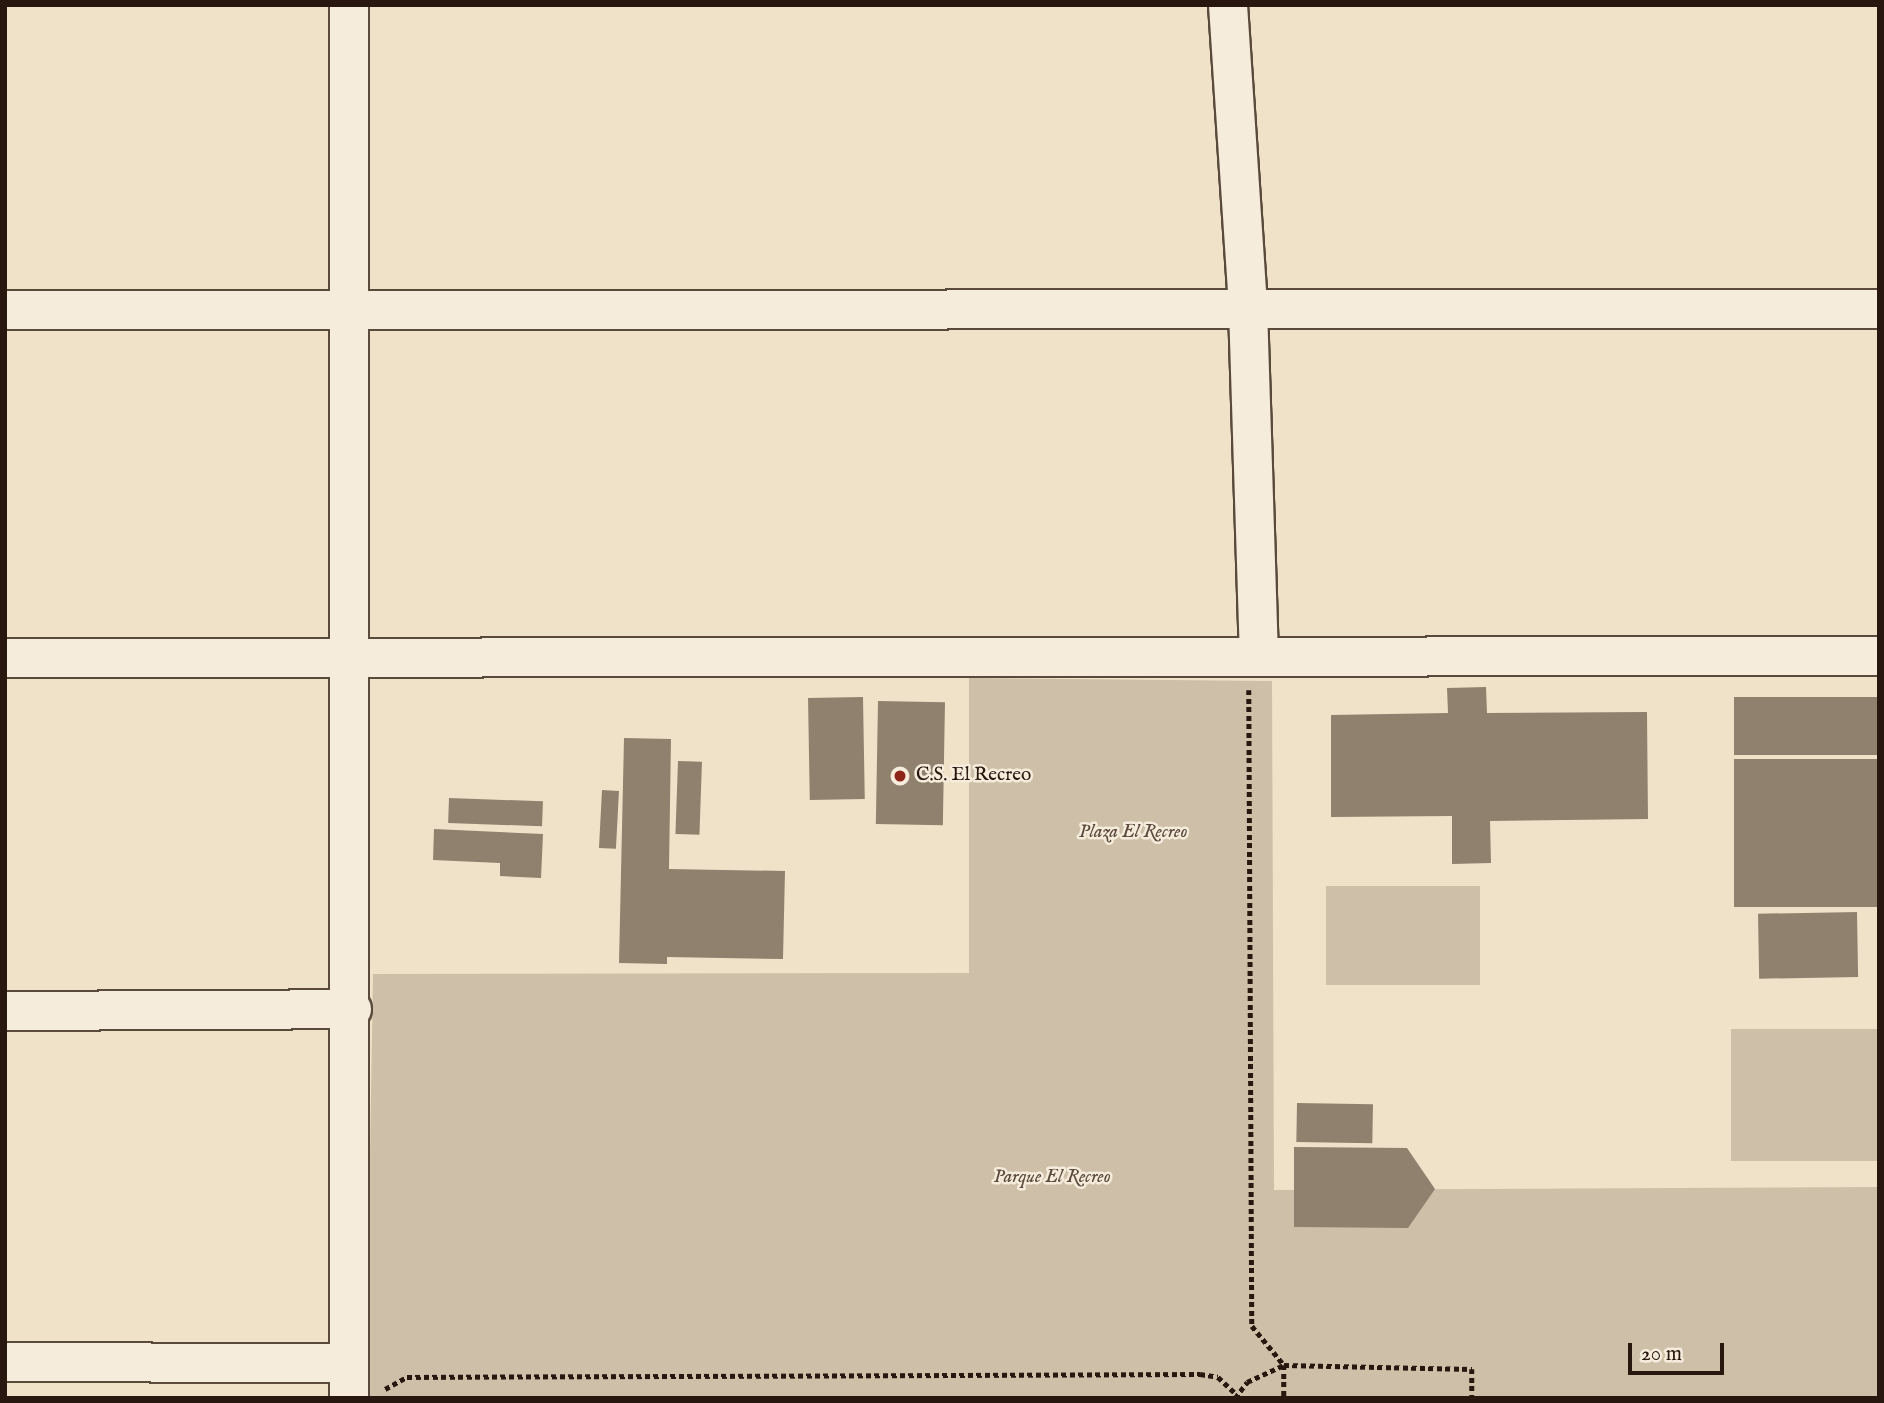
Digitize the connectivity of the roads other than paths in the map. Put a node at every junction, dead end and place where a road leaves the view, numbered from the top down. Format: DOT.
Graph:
graph roads {
  1 [pos="349,5"];
  2 [pos="1228,5"];
  3 [pos="1248,308"];
  4 [pos="1879,309"];
  5 [pos="5,310"];
  6 [pos="346,310"];
  7 [pos="1879,656"];
  8 [pos="348,657"];
  9 [pos="1259,657"];
  10 [pos="5,658"];
  11 [pos="352,1009"];
  12 [pos="5,1011"];
  13 [pos="5,1362"];
  14 [pos="358,1385"];
  1 -- 6 [label="street"];
  2 -- 3 [label="street"];
  3 -- 4 [label="street"];
  3 -- 6 [label="street"];
  3 -- 9 [label="street"];
  5 -- 6 [label="street"];
  6 -- 8 [label="street"];
  7 -- 9 [label="street"];
  8 -- 9 [label="street"];
  8 -- 10 [label="street"];
  8 -- 11 [label="street"];
  11 -- 12 [label="street"];
  11 -- 14 [label="street"];
  13 -- 14 [label="street"];
}
